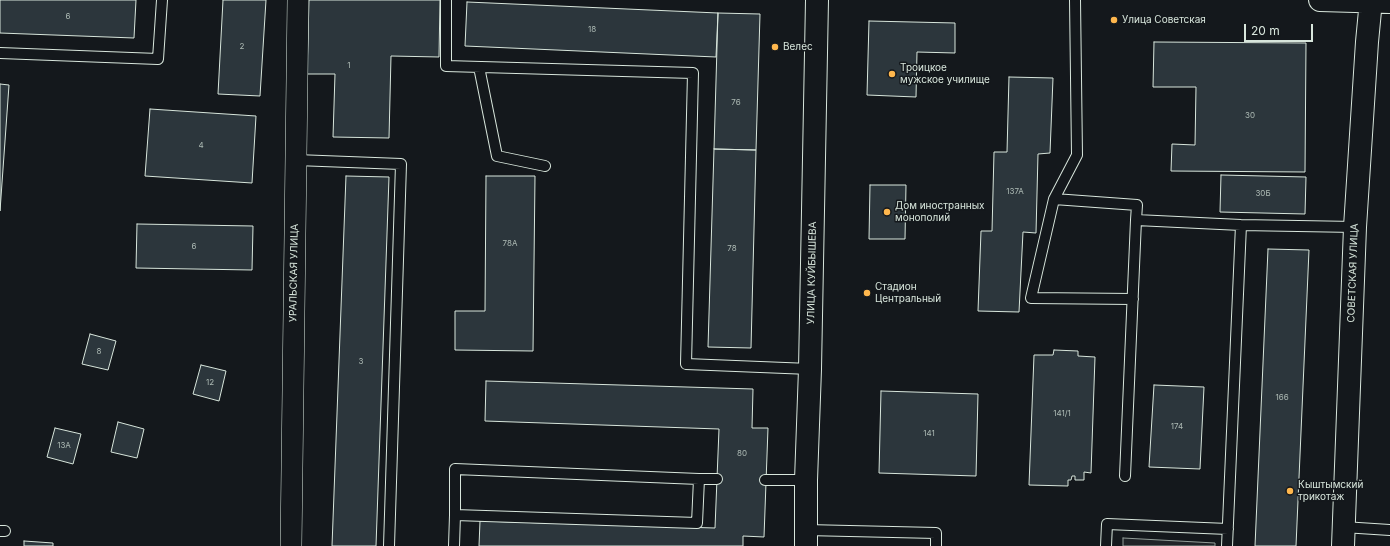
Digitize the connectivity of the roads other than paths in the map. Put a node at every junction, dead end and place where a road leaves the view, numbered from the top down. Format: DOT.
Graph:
graph roads {
  1 [pos="162,0"];
  2 [pos="298,0"];
  3 [pos="446,0"];
  4 [pos="817,0"];
  5 [pos="1075,0"];
  6 [pos="1320,0"];
  7 [pos="1377,1"];
  8 [pos="0,53"];
  9 [pos="479,67"];
  10 [pos="296,160"];
  11 [pos="545,166"];
  12 [pos="1054,199"];
  13 [pos="1136,220"];
  14 [pos="1241,225"];
  15 [pos="1355,227"];
  16 [pos="1133,299"];
  17 [pos="810,369"];
  18 [pos="1125,476"];
  19 [pos="699,479"];
  20 [pos="718,479"];
  21 [pos="765,480"];
  22 [pos="806,480"];
  23 [pos="455,515"];
  24 [pos="1228,529"];
  25 [pos="1390,530"];
  26 [pos="1343,536"];
  27 [pos="806,538"];
  28 [pos="291,546"];
  29 [pos="389,546"];
  30 [pos="454,546"];
  31 [pos="936,546"];
  32 [pos="1106,546"];
  33 [pos="1227,546"];
  1 -- 8 [label="lane"];
  2 -- 10 [label="street, УРАЛЬСКАЯ УЛИЦА"];
  3 -- 9 [label="lane"];
  4 -- 17 [label="street, УЛИЦА КУЙБЫШЕВА"];
  5 -- 12 [label="lane"];
  6 -- 7 [label="street"];
  7 -- 15 [label="street, СОВЕТСКАЯ УЛИЦА"];
  9 -- 11 [label="lane"];
  9 -- 17 [label="lane"];
  10 -- 28 [label="street, УРАЛЬСКАЯ УЛИЦА"];
  10 -- 29 [label="lane"];
  12 -- 13 [label="lane"];
  12 -- 16 [label="lane"];
  13 -- 14 [label="lane"];
  13 -- 16 [label="lane"];
  14 -- 15 [label="lane"];
  14 -- 24 [label="lane"];
  15 -- 26 [label="street, СОВЕТСКАЯ УЛИЦА"];
  16 -- 18 [label="lane"];
  17 -- 22 [label="street, УЛИЦА КУЙБЫШЕВА"];
  19 -- 20 [label="lane"];
  19 -- 23 [label="lane"];
  19 -- 23 [label="lane"];
  21 -- 22 [label="lane"];
  22 -- 27 [label="street, УЛИЦА КУЙБЫШЕВА"];
  23 -- 30 [label="lane"];
  24 -- 32 [label="lane"];
  24 -- 33 [label="lane"];
  25 -- 26 [label="lane"];
  27 -- 31 [label="lane"];
}
